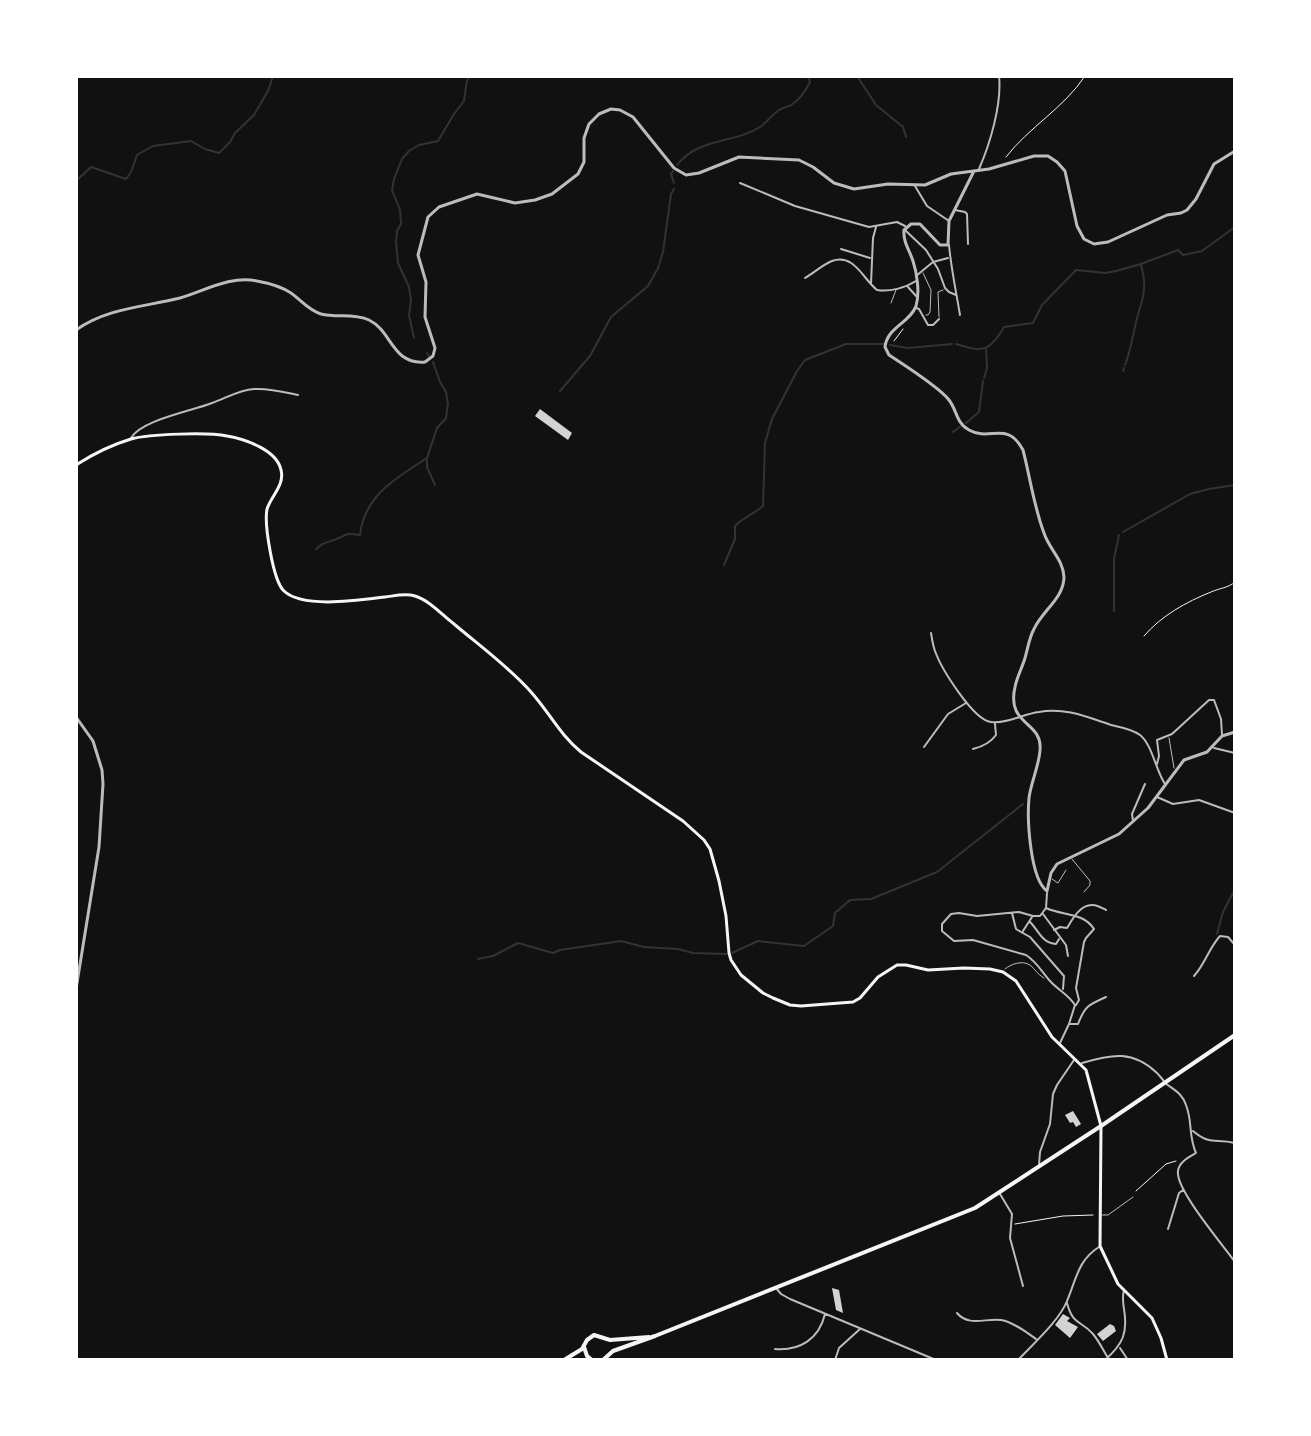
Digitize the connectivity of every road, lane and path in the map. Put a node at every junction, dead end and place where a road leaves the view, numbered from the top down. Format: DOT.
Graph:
graph roads {
  1 [pos="999,76"];
  2 [pos="1085,76"];
  3 [pos="1235,151"];
  4 [pos="1002,166"];
  5 [pos="976,171"];
  6 [pos="740,183"];
  7 [pos="915,185"];
  8 [pos="954,210"];
  9 [pos="949,221"];
  10 [pos="876,227"];
  11 [pos="905,228"];
  12 [pos="968,244"];
  13 [pos="948,245"];
  14 [pos="841,249"];
  15 [pos="949,258"];
  16 [pos="872,259"];
  17 [pos="933,262"];
  18 [pos="922,271"];
  19 [pos="805,278"];
  20 [pos="916,278"];
  21 [pos="871,285"];
  22 [pos="907,287"];
  23 [pos="897,288"];
  24 [pos="945,288"];
  25 [pos="956,295"];
  26 [pos="917,297"];
  27 [pos="891,303"];
  28 [pos="915,307"];
  29 [pos="923,315"];
  30 [pos="960,315"];
  31 [pos="939,319"];
  32 [pos="904,320"];
  33 [pos="76,330"];
  34 [pos="886,349"];
  35 [pos="298,395"];
  36 [pos="131,439"];
  37 [pos="76,465"];
  38 [pos="1235,582"];
  39 [pos="931,633"];
  40 [pos="1144,636"];
  41 [pos="967,703"];
  42 [pos="76,717"];
  43 [pos="1019,718"];
  44 [pos="995,723"];
  45 [pos="1235,732"];
  46 [pos="1222,736"];
  47 [pos="1168,737"];
  48 [pos="924,747"];
  49 [pos="1213,748"];
  50 [pos="973,749"];
  51 [pos="1235,753"];
  52 [pos="1156,765"];
  53 [pos="1175,770"];
  54 [pos="1145,784"];
  55 [pos="1166,785"];
  56 [pos="1157,797"];
  57 [pos="1235,813"];
  58 [pos="1134,822"];
  59 [pos="1071,857"];
  60 [pos="1066,870"];
  61 [pos="1049,878"];
  62 [pos="1047,891"];
  63 [pos="1084,892"];
  64 [pos="1046,908"];
  65 [pos="1106,910"];
  66 [pos="1011,912"];
  67 [pos="1043,914"];
  68 [pos="1075,915"];
  69 [pos="1033,916"];
  70 [pos="1030,922"];
  71 [pos="1054,930"];
  72 [pos="1023,931"];
  73 [pos="1060,938"];
  74 [pos="1235,945"];
  75 [pos="1068,956"];
  76 [pos="1003,972"];
  77 [pos="1194,976"];
  78 [pos="1047,978"];
  79 [pos="76,989"];
  80 [pos="1063,991"];
  81 [pos="1106,997"];
  82 [pos="1075,1005"];
  83 [pos="1069,1024"];
  84 [pos="1235,1035"];
  85 [pos="1059,1044"];
  86 [pos="1075,1059"];
  87 [pos="1081,1064"];
  88 [pos="1165,1083"];
  89 [pos="1101,1126"];
  90 [pos="1192,1131"];
  91 [pos="1235,1143"];
  92 [pos="1183,1162"];
  93 [pos="1040,1166"];
  94 [pos="1183,1189"];
  95 [pos="999,1193"];
  96 [pos="1133,1197"];
  97 [pos="1100,1215"];
  98 [pos="1013,1224"];
  99 [pos="1168,1229"];
  100 [pos="1100,1246"];
  101 [pos="1235,1262"];
  102 [pos="1023,1286"];
  103 [pos="775,1287"];
  104 [pos="1124,1290"];
  105 [pos="1067,1302"];
  106 [pos="825,1313"];
  107 [pos="957,1313"];
  108 [pos="861,1329"];
  109 [pos="655,1336"];
  110 [pos="607,1339"];
  111 [pos="1037,1340"];
  112 [pos="585,1344"];
  113 [pos="1119,1347"];
  114 [pos="775,1349"];
  115 [pos="606,1358"];
  116 [pos="1106,1359"];
  117 [pos="564,1360"];
  118 [pos="582,1360"];
  119 [pos="591,1360"];
  120 [pos="835,1360"];
  121 [pos="936,1360"];
  122 [pos="1018,1360"];
  123 [pos="1128,1360"];
  124 [pos="1167,1360"];
  1 -- 5 [label="street"];
  2 -- 4 [label="path"];
  3 -- 4 [label="street"];
  4 -- 5 [label="street"];
  5 -- 7 [label="street"];
  5 -- 8 [label="street"];
  6 -- 10 [label="street"];
  7 -- 9 [label="street"];
  7 -- 33 [label="street"];
  8 -- 9 [label="street"];
  8 -- 12 [label="street"];
  9 -- 13 [label="street"];
  10 -- 11 [label="street"];
  10 -- 16 [label="street"];
  11 -- 13 [label="street"];
  11 -- 17 [label="street"];
  11 -- 20 [label="street"];
  13 -- 15 [label="street"];
  14 -- 16 [label="street"];
  15 -- 17 [label="street"];
  15 -- 25 [label="street"];
  16 -- 21 [label="street"];
  17 -- 18 [label="street"];
  17 -- 24 [label="street"];
  18 -- 20 [label="street"];
  18 -- 29 [label="lane"];
  19 -- 21 [label="street"];
  20 -- 22 [label="street"];
  20 -- 26 [label="street"];
  21 -- 23 [label="street"];
  22 -- 23 [label="street"];
  22 -- 26 [label="street"];
  23 -- 27 [label="lane"];
  24 -- 25 [label="street"];
  24 -- 31 [label="lane"];
  25 -- 30 [label="street"];
  26 -- 28 [label="street"];
  28 -- 29 [label="street"];
  28 -- 32 [label="street"];
  29 -- 31 [label="street"];
  32 -- 34 [label="street"];
  32 -- 34 [label="path"];
  34 -- 43 [label="street"];
  35 -- 36 [label="street"];
  36 -- 37 [label="main road"];
  36 -- 76 [label="main road"];
  38 -- 40 [label="path"];
  39 -- 41 [label="street"];
  41 -- 44 [label="street"];
  41 -- 48 [label="street"];
  42 -- 79 [label="street"];
  43 -- 44 [label="street"];
  43 -- 52 [label="street"];
  43 -- 62 [label="street"];
  44 -- 50 [label="street"];
  45 -- 46 [label="street"];
  46 -- 47 [label="street"];
  46 -- 49 [label="street"];
  47 -- 52 [label="street"];
  47 -- 53 [label="lane"];
  49 -- 51 [label="street"];
  49 -- 53 [label="street"];
  52 -- 55 [label="street"];
  53 -- 55 [label="street"];
  54 -- 58 [label="street"];
  55 -- 56 [label="street"];
  56 -- 57 [label="street"];
  56 -- 58 [label="street"];
  58 -- 59 [label="street"];
  59 -- 61 [label="street"];
  59 -- 63 [label="lane"];
  60 -- 61 [label="lane"];
  61 -- 62 [label="street"];
  62 -- 64 [label="street"];
  64 -- 67 [label="street"];
  64 -- 68 [label="street"];
  65 -- 68 [label="street"];
  66 -- 69 [label="street"];
  66 -- 72 [label="street"];
  66 -- 78 [label="street"];
  67 -- 69 [label="street"];
  67 -- 71 [label="street"];
  68 -- 71 [label="street"];
  68 -- 82 [label="street"];
  69 -- 70 [label="street"];
  70 -- 72 [label="street"];
  70 -- 73 [label="street"];
  71 -- 73 [label="street"];
  72 -- 80 [label="street"];
  73 -- 75 [label="street"];
  74 -- 77 [label="street"];
  76 -- 78 [label="lane"];
  76 -- 85 [label="main road"];
  78 -- 80 [label="street"];
  80 -- 82 [label="street"];
  81 -- 83 [label="street"];
  82 -- 83 [label="street"];
  83 -- 85 [label="street"];
  84 -- 88 [label="main road"];
  85 -- 86 [label="main road"];
  86 -- 87 [label="main road"];
  86 -- 93 [label="street"];
  87 -- 88 [label="street"];
  87 -- 89 [label="main road"];
  88 -- 89 [label="main road"];
  88 -- 90 [label="street"];
  89 -- 93 [label="main road"];
  89 -- 97 [label="main road"];
  90 -- 91 [label="street"];
  90 -- 92 [label="street"];
  92 -- 94 [label="street"];
  92 -- 96 [label="path"];
  93 -- 95 [label="main road"];
  94 -- 99 [label="street"];
  94 -- 101 [label="street"];
  95 -- 98 [label="street"];
  95 -- 103 [label="main road"];
  96 -- 97 [label="lane"];
  97 -- 98 [label="path"];
  97 -- 100 [label="main road"];
  98 -- 102 [label="street"];
  100 -- 104 [label="main road"];
  100 -- 105 [label="street"];
  103 -- 106 [label="street"];
  103 -- 109 [label="main road"];
  104 -- 113 [label="street"];
  104 -- 124 [label="main road"];
  105 -- 111 [label="street"];
  105 -- 116 [label="street"];
  106 -- 108 [label="street"];
  106 -- 114 [label="street"];
  107 -- 111 [label="street"];
  108 -- 120 [label="street"];
  108 -- 121 [label="street"];
  109 -- 110 [label="main road"];
  109 -- 115 [label="main road"];
  110 -- 112 [label="main road"];
  110 -- 115 [label="main road"];
  111 -- 122 [label="street"];
  112 -- 117 [label="main road"];
  112 -- 119 [label="main road"];
  113 -- 116 [label="street"];
  113 -- 123 [label="street"];
  118 -- 119 [label="main road"];
}
